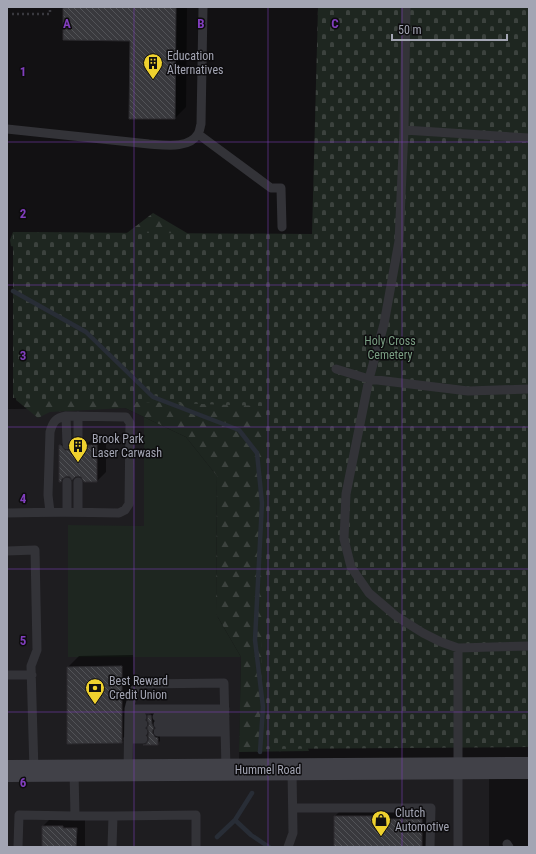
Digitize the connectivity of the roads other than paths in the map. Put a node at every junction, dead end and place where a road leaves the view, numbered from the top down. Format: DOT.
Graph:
graph roads {
  1 [pos="203,7"];
  2 [pos="406,7"];
  3 [pos="7,129"];
  4 [pos="404,130"];
  5 [pos="198,134"];
  6 [pos="529,138"];
  7 [pos="282,228"];
  8 [pos="336,370"];
  9 [pos="369,379"];
  10 [pos="529,389"];
  11 [pos="66,416"];
  12 [pos="78,416"];
  13 [pos="67,445"];
  14 [pos="78,445"];
  15 [pos="67,482"];
  16 [pos="78,482"];
  17 [pos="50,512"];
  18 [pos="67,512"];
  19 [pos="78,512"];
  20 [pos="7,513"];
  21 [pos="7,551"];
  22 [pos="529,646"];
  23 [pos="458,648"];
  24 [pos="7,675"];
  25 [pos="32,675"];
  26 [pos="129,724"];
  27 [pos="225,724"];
  28 [pos="529,768"];
  29 [pos="458,769"];
  30 [pos="226,770"];
  31 [pos="292,770"];
  32 [pos="7,771"];
  33 [pos="34,771"];
  34 [pos="74,771"];
  35 [pos="128,771"];
  36 [pos="293,808"];
  37 [pos="75,816"];
  38 [pos="113,816"];
  39 [pos="18,847"];
  40 [pos="112,847"];
  41 [pos="196,847"];
  42 [pos="288,847"];
  43 [pos="430,847"];
  44 [pos="458,847"];
  1 -- 5 [label="lane"];
  2 -- 4 [label="lane"];
  3 -- 5 [label="lane"];
  4 -- 6 [label="lane"];
  4 -- 9 [label="lane"];
  5 -- 7 [label="lane"];
  8 -- 9 [label="lane"];
  9 -- 10 [label="lane"];
  9 -- 23 [label="lane"];
  11 -- 12 [label="lane"];
  11 -- 13 [label="lane"];
  11 -- 17 [label="lane"];
  12 -- 14 [label="lane"];
  12 -- 19 [label="lane"];
  15 -- 18 [label="lane"];
  16 -- 19 [label="lane"];
  17 -- 18 [label="lane"];
  17 -- 20 [label="lane"];
  18 -- 19 [label="lane"];
  21 -- 25 [label="lane"];
  22 -- 23 [label="lane"];
  23 -- 29 [label="lane"];
  24 -- 25 [label="lane"];
  25 -- 33 [label="lane"];
  26 -- 26 [label="lane"];
  26 -- 27 [label="lane"];
  26 -- 27 [label="lane"];
  26 -- 35 [label="lane"];
  27 -- 27 [label="lane"];
  27 -- 30 [label="lane"];
  28 -- 29 [label="street, Hummel Road"];
  29 -- 31 [label="street, Hummel Road"];
  29 -- 44 [label="lane"];
  30 -- 31 [label="street, Hummel Road"];
  30 -- 35 [label="street, Hummel Road"];
  31 -- 36 [label="lane"];
  32 -- 33 [label="street, Hummel Road"];
  33 -- 34 [label="street, Hummel Road"];
  34 -- 35 [label="street, Hummel Road"];
  34 -- 37 [label="lane"];
  36 -- 42 [label="lane"];
  36 -- 43 [label="lane"];
  37 -- 38 [label="lane"];
  37 -- 39 [label="lane"];
  38 -- 40 [label="lane"];
  38 -- 41 [label="lane"];
}
